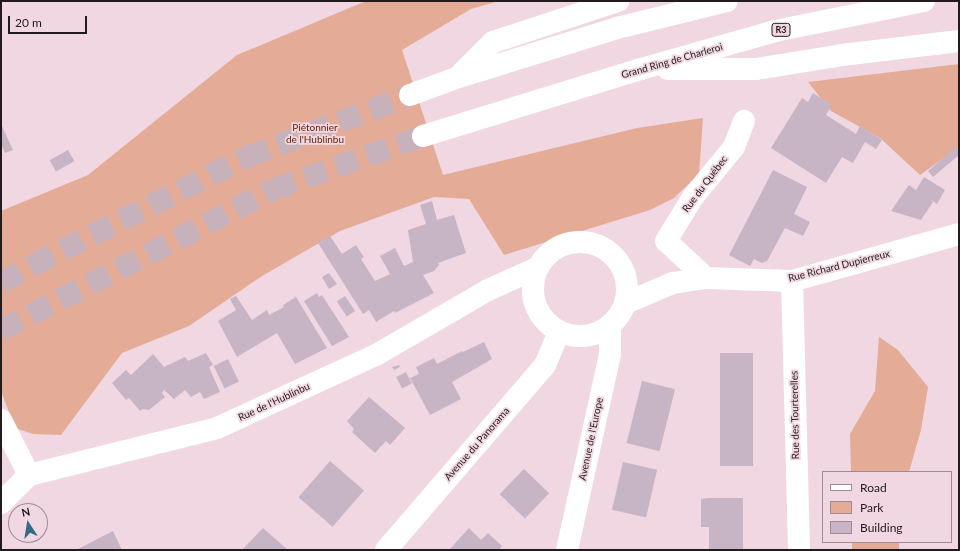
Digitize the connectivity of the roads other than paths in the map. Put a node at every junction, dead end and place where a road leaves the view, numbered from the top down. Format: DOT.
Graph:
graph roads {
  1 [pos="618,1"];
  2 [pos="727,1"];
  3 [pos="924,1"];
  4 [pos="959,41"];
  5 [pos="641,69"];
  6 [pos="459,77"];
  7 [pos="410,95"];
  8 [pos="744,121"];
  9 [pos="423,136"];
  10 [pos="959,234"];
  11 [pos="537,268"];
  12 [pos="706,278"];
  13 [pos="792,281"];
  14 [pos="626,303"];
  15 [pos="610,326"];
  16 [pos="559,332"];
  17 [pos="1,420"];
  18 [pos="30,475"];
  19 [pos="1,503"];
  20 [pos="386,550"];
  21 [pos="567,550"];
  22 [pos="799,550"];
  1 -- 6 [label="main road"];
  2 -- 6 [label="main road"];
  3 -- 5 [label="main road, Grand Ring de Charleroi / R3"];
  4 -- 5 [label="main road"];
  5 -- 9 [label="main road, Grand Ring de Charleroi / R3"];
  6 -- 7 [label="main road"];
  8 -- 12 [label="main road, Rue du Québec"];
  10 -- 13 [label="main road, Rue Richard Dupierreux"];
  11 -- 14 [label="main road"];
  11 -- 16 [label="main road"];
  11 -- 18 [label="main road, Rue de l'Hublinbu"];
  12 -- 13 [label="main road, Rue Richard Dupierreux"];
  12 -- 14 [label="main road, Rue Richard Dupierreux"];
  13 -- 22 [label="main road, Rue des Tourterelles"];
  14 -- 15 [label="main road"];
  15 -- 16 [label="main road"];
  15 -- 21 [label="main road, Avenue de l'Europe"];
  16 -- 20 [label="main road, Avenue du Panorama"];
  17 -- 18 [label="main road"];
  18 -- 19 [label="main road, Rue de l'Hublinbu"];
}
